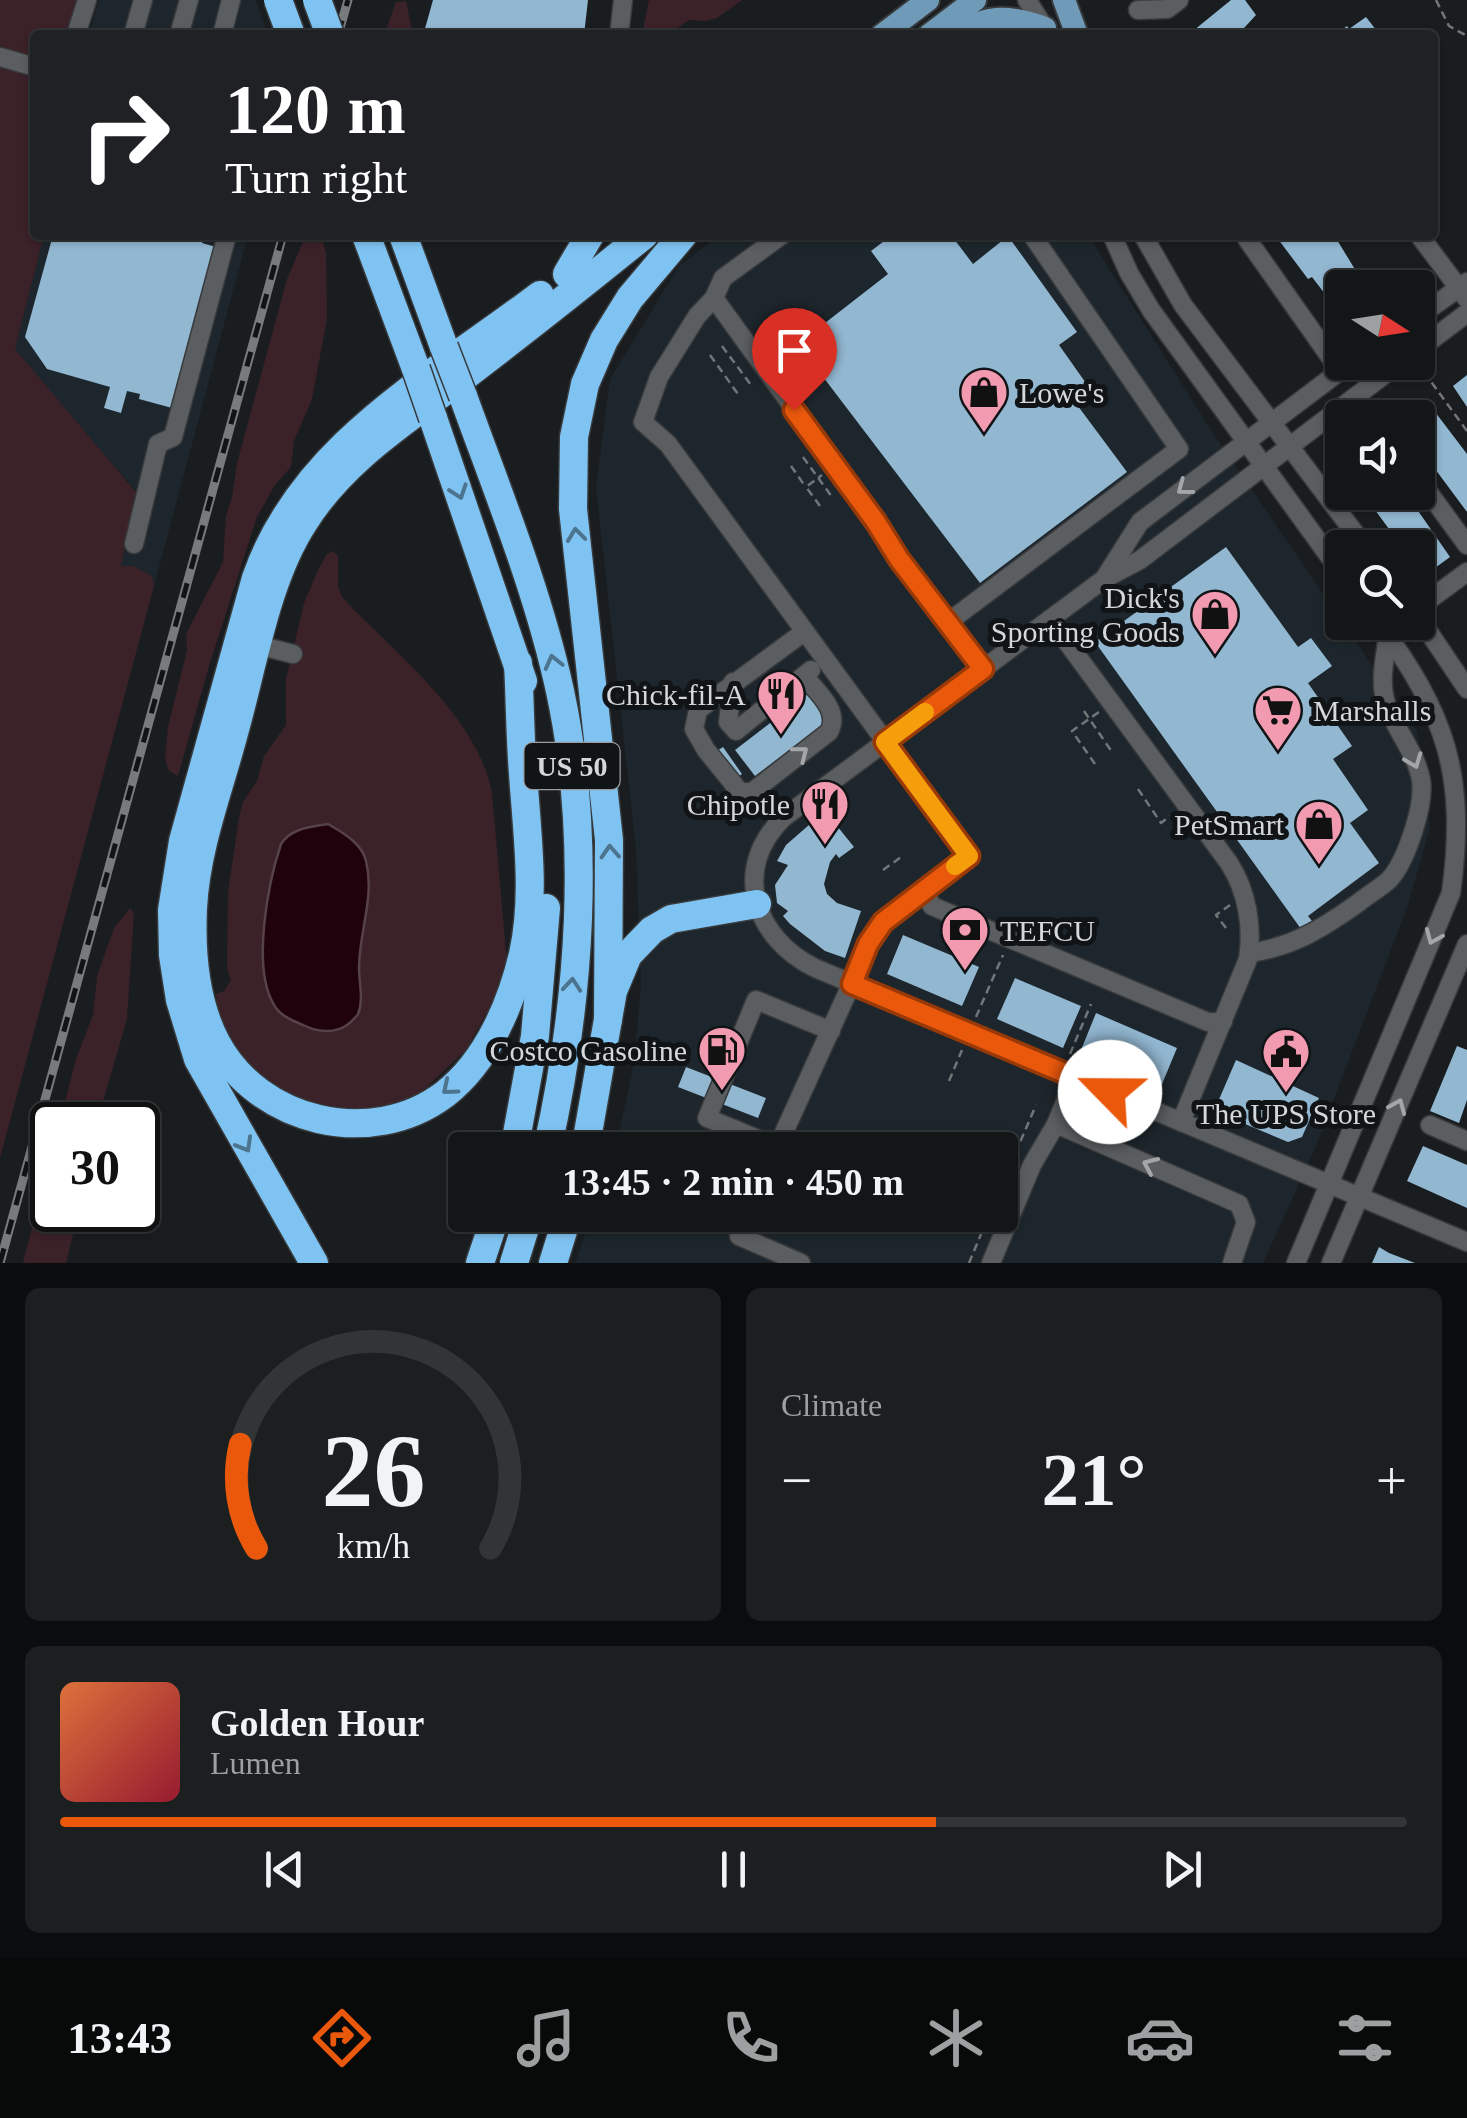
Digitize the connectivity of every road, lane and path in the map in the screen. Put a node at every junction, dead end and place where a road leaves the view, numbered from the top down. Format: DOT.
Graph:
graph roads {
  1 [pos="88,0"];
  2 [pos="143,0"];
  3 [pos="189,0"];
  4 [pos="231,0"];
  5 [pos="278,0"];
  6 [pos="290,0"];
  7 [pos="318,0"];
  8 [pos="623,0"];
  9 [pos="928,0"];
  10 [pos="975,0"];
  11 [pos="1027,0"];
  12 [pos="1052,0"];
  13 [pos="1064,0"];
  14 [pos="1179,0"];
  15 [pos="1436,0"];
  16 [pos="1138,10"];
  17 [pos="78,30"];
  18 [pos="135,30"];
  19 [pos="180,30"];
  20 [pos="223,30"];
  21 [pos="281,30"];
  22 [pos="289,30"];
  23 [pos="328,30"];
  24 [pos="620,30"];
  25 [pos="889,30"];
  26 [pos="936,30"];
  27 [pos="966,30"];
  28 [pos="1043,30"];
  29 [pos="1046,30"];
  30 [pos="1073,30"];
  31 [pos="1074,30"];
  32 [pos="1467,36"];
  33 [pos="0,57"];
  34 [pos="30,65"];
  35 [pos="226,240"];
  36 [pos="368,240"];
  37 [pos="405,240"];
  38 [pos="587,240"];
  39 [pos="611,240"];
  40 [pos="638,240"];
  41 [pos="650,240"];
  42 [pos="679,240"];
  43 [pos="775,240"];
  44 [pos="1035,240"];
  45 [pos="1114,240"];
  46 [pos="1145,240"];
  47 [pos="1248,240"];
  48 [pos="1423,240"];
  49 [pos="566,274"];
  50 [pos="1464,290"];
  51 [pos="714,298"];
  52 [pos="1435,306"];
  53 [pos="1467,313"];
  54 [pos="619,314"];
  55 [pos="1435,337"];
  56 [pos="1325,339"];
  57 [pos="722,346"];
  58 [pos="754,354"];
  59 [pos="710,355"];
  60 [pos="737,366"];
  61 [pos="1327,380"];
  62 [pos="1377,380"];
  63 [pos="1430,380"];
  64 [pos="751,385"];
  65 [pos="738,394"];
  66 [pos="1271,422"];
  67 [pos="1467,431"];
  68 [pos="1246,441"];
  69 [pos="1290,446"];
  70 [pos="803,456"];
  71 [pos="836,465"];
  72 [pos="791,466"];
  73 [pos="1264,466"];
  74 [pos="818,478"];
  75 [pos="806,487"];
  76 [pos="832,497"];
  77 [pos="1435,501"];
  78 [pos="820,506"];
  79 [pos="1353,530"];
  80 [pos="134,544"];
  81 [pos="1467,545"];
  82 [pos="1325,550"];
  83 [pos="1467,572"];
  84 [pos="1104,579"];
  85 [pos="1435,598"];
  86 [pos="1050,619"];
  87 [pos="947,623"];
  88 [pos="804,632"];
  89 [pos="1435,638"];
  90 [pos="1383,640"];
  91 [pos="1391,640"];
  92 [pos="258,645"];
  93 [pos="293,654"];
  94 [pos="824,659"];
  95 [pos="518,663"];
  96 [pos="983,669"];
  97 [pos="804,676"];
  98 [pos="733,682"];
  99 [pos="1467,688"];
  100 [pos="1116,710"];
  101 [pos="1084,711"];
  102 [pos="1089,719"];
  103 [pos="1067,724"];
  104 [pos="1072,731"];
  105 [pos="885,742"];
  106 [pos="1112,752"];
  107 [pos="1096,764"];
  108 [pos="1138,789"];
  109 [pos="1188,807"];
  110 [pos="902,857"];
  111 [pos="883,870"];
  112 [pos="924,890"];
  113 [pos="758,904"];
  114 [pos="1210,908"];
  115 [pos="1216,915"];
  116 [pos="1010,939"];
  117 [pos="1467,944"];
  118 [pos="1249,953"];
  119 [pos="852,984"];
  120 [pos="1091,1004"];
  121 [pos="608,1020"];
  122 [pos="974,1022"];
  123 [pos="1223,1022"];
  124 [pos="831,1031"];
  125 [pos="1292,1043"];
  126 [pos="965,1044"];
  127 [pos="1070,1054"];
  128 [pos="1282,1067"];
  129 [pos="1076,1078"];
  130 [pos="950,1081"];
  131 [pos="1036,1105"];
  132 [pos="1181,1122"];
  133 [pos="1056,1124"];
  134 [pos="1430,1125"];
  135 [pos="517,1132"];
  136 [pos="550,1132"];
  137 [pos="588,1132"];
  138 [pos="738,1132"];
  139 [pos="784,1132"];
  140 [pos="1467,1141"];
  141 [pos="1018,1147"];
  142 [pos="1328,1183"];
  143 [pos="1360,1196"];
  144 [pos="490,1232"];
  145 [pos="524,1232"];
  146 [pos="563,1232"];
  147 [pos="741,1232"];
  148 [pos="982,1232"];
  149 [pos="1467,1242"];
  150 [pos="314,1263"];
  151 [pos="480,1263"];
  152 [pos="514,1263"];
  153 [pos="553,1263"];
  154 [pos="801,1263"];
  155 [pos="969,1263"];
  156 [pos="991,1263"];
  157 [pos="1232,1263"];
  158 [pos="1296,1263"];
  159 [pos="1331,1263"];
  1 -- 17 [label="street"];
  2 -- 18 [label="street"];
  3 -- 19 [label="street"];
  4 -- 20 [label="street"];
  5 -- 22 [label="highway, bridge"];
  6 -- 21 [label="street"];
  7 -- 23 [label="highway, bridge"];
  8 -- 24 [label="street"];
  9 -- 25 [label="main road"];
  10 -- 26 [label="main road"];
  11 -- 29 [label="street"];
  12 -- 30 [label="street"];
  13 -- 31 [label="main road"];
  14 -- 16 [label="street"];
  15 -- 32 [label="path"];
  27 -- 28 [label="main road"];
  33 -- 34 [label="street"];
  35 -- 80 [label="street"];
  36 -- 95 [label="highway, US 50, one-way, bridge"];
  136 -- 37 [label="highway, US 50, one-way, bridge"];
  38 -- 49 [label="highway"];
  39 -- 49 [label="highway"];
  40 -- 92 [label="highway"];
  41 -- 54 [label="highway"];
  42 -- 54 [label="highway"];
  43 -- 51 [label="street"];
  44 -- 87 [label="street"];
  45 -- 68 [label="street"];
  46 -- 66 [label="street"];
  47 -- 56 [label="street"];
  48 -- 50 [label="street"];
  49 -- 150 [label="highway, one-way"];
  50 -- 52 [label="street"];
  51 -- 58 [label="street"];
  51 -- 88 [label="street"];
  53 -- 55 [label="street"];
  121 -- 54 [label="highway, one-way"];
  57 -- 60 [label="path"];
  58 -- 60 [label="path"];
  58 -- 71 [label="street"];
  59 -- 65 [label="path"];
  60 -- 64 [label="path"];
  61 -- 66 [label="street"];
  62 -- 69 [label="street"];
  63 -- 67 [label="path"];
  66 -- 68 [label="street"];
  66 -- 69 [label="street"];
  68 -- 73 [label="street"];
  68 -- 84 [label="street, one-way"];
  69 -- 73 [label="street"];
  69 -- 79 [label="street"];
  70 -- 74 [label="path"];
  71 -- 74 [label="path"];
  71 -- 87 [label="street"];
  72 -- 75 [label="path"];
  73 -- 82 [label="street"];
  73 -- 84 [label="street"];
  74 -- 75 [label="path"];
  74 -- 76 [label="path"];
  75 -- 78 [label="path"];
  77 -- 81 [label="street"];
  83 -- 85 [label="street"];
  84 -- 86 [label="street"];
  86 -- 96 [label="street"];
  86 -- 100 [label="street"];
  87 -- 96 [label="street"];
  88 -- 94 [label="street"];
  88 -- 98 [label="street"];
  89 -- 99 [label="street"];
  90 -- 118 [label="street, one-way"];
  91 -- 142 [label="street, one-way"];
  92 -- 93 [label="street"];
  95 -- 92 [label="highway, one-way"];
  94 -- 97 [label="street"];
  94 -- 105 [label="street"];
  95 -- 135 [label="highway, US 50"];
  96 -- 105 [label="street"];
  97 -- 98 [label="street"];
  98 -- 97 [label="street, one-way"];
  100 -- 102 [label="path"];
  100 -- 109 [label="street"];
  101 -- 102 [label="path"];
  102 -- 104 [label="path"];
  102 -- 106 [label="path"];
  103 -- 104 [label="path"];
  104 -- 107 [label="path"];
  105 -- 112 [label="street"];
  105 -- 113 [label="street"];
  108 -- 109 [label="path"];
  109 -- 118 [label="street"];
  110 -- 111 [label="path"];
  112 -- 116 [label="street"];
  112 -- 119 [label="street"];
  113 -- 119 [label="street"];
  113 -- 121 [label="highway"];
  114 -- 115 [label="path"];
  116 -- 122 [label="path"];
  116 -- 123 [label="street"];
  143 -- 117 [label="street, one-way"];
  118 -- 123 [label="street"];
  119 -- 124 [label="street"];
  119 -- 129 [label="street"];
  120 -- 127 [label="path"];
  121 -- 137 [label="highway"];
  123 -- 132 [label="street"];
  124 -- 138 [label="street"];
  124 -- 139 [label="street"];
  125 -- 128 [label="path"];
  126 -- 130 [label="path"];
  129 -- 132 [label="street"];
  129 -- 133 [label="street"];
  131 -- 141 [label="path"];
  132 -- 142 [label="street"];
  133 -- 156 [label="street"];
  157 -- 133 [label="street, one-way"];
  134 -- 140 [label="street"];
  142 -- 143 [label="street"];
  142 -- 158 [label="street"];
  143 -- 149 [label="street"];
  143 -- 159 [label="street"];
  144 -- 151 [label="highway"];
  145 -- 152 [label="highway"];
  146 -- 153 [label="highway"];
  147 -- 154 [label="street"];
  148 -- 155 [label="path"];
}
